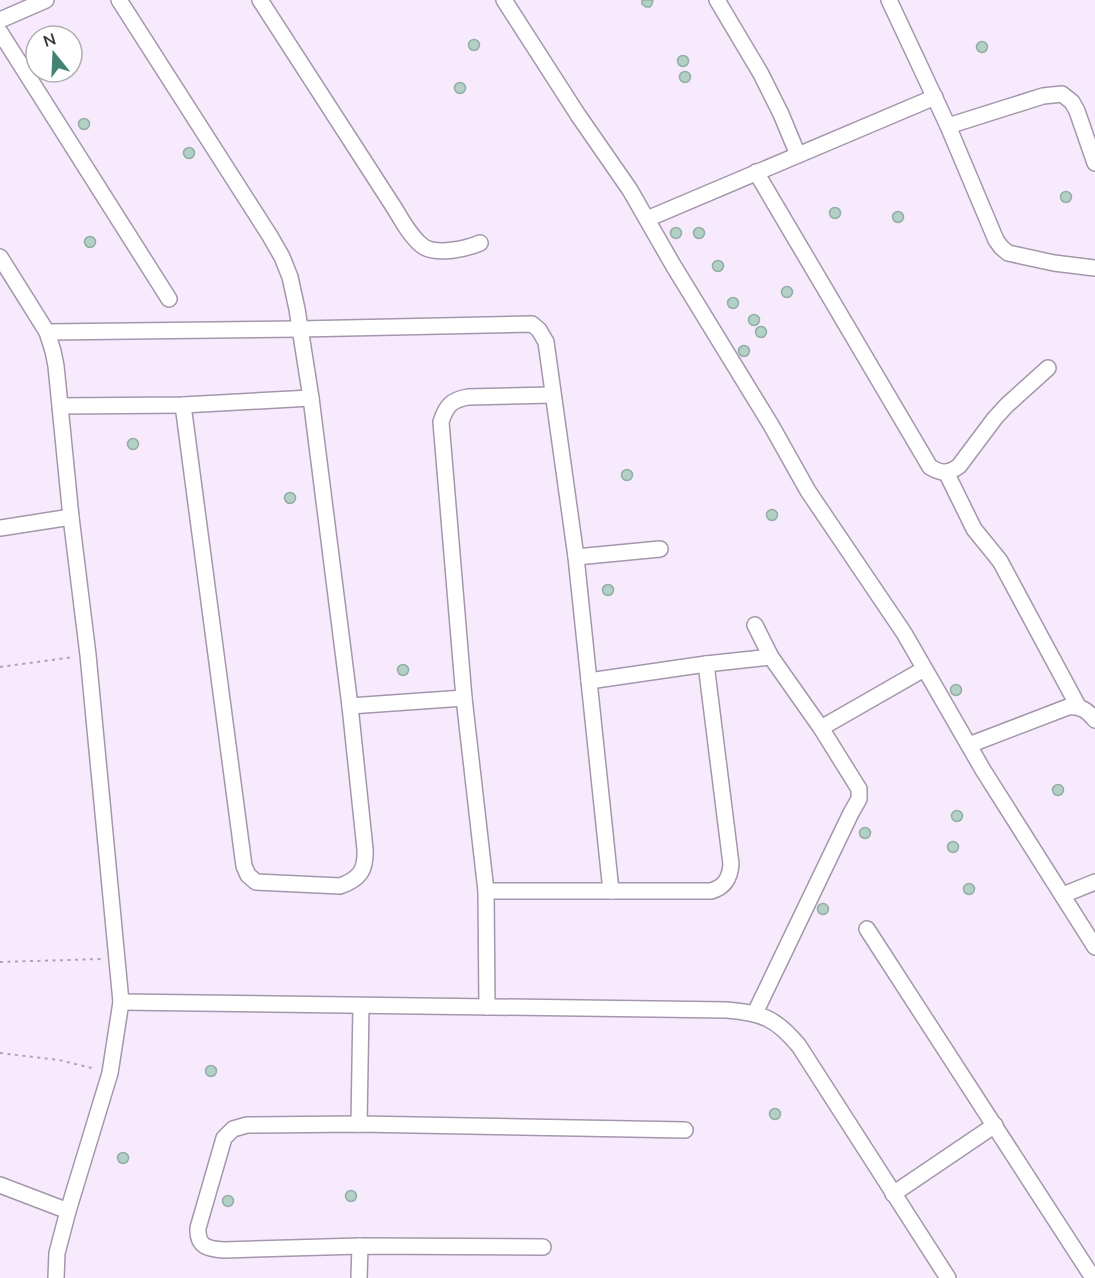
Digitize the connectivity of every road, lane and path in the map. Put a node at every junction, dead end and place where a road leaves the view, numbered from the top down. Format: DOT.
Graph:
graph roads {
  1 [pos="46,0"];
  2 [pos="119,0"];
  3 [pos="260,0"];
  4 [pos="504,0"];
  5 [pos="717,0"];
  6 [pos="889,0"];
  7 [pos="0,20"];
  8 [pos="0,32"];
  9 [pos="935,98"];
  10 [pos="948,126"];
  11 [pos="798,155"];
  12 [pos="1095,163"];
  13 [pos="756,172"];
  14 [pos="646,219"];
  15 [pos="480,243"];
  16 [pos="0,257"];
  17 [pos="1095,268"];
  18 [pos="169,299"];
  19 [pos="300,329"];
  20 [pos="47,332"];
  21 [pos="1048,369"];
  22 [pos="553,395"];
  23 [pos="311,398"];
  24 [pos="183,405"];
  25 [pos="60,406"];
  26 [pos="946,472"];
  27 [pos="71,517"];
  28 [pos="0,528"];
  29 [pos="660,549"];
  30 [pos="576,557"];
  31 [pos="755,625"];
  32 [pos="88,655"];
  33 [pos="771,657"];
  34 [pos="706,664"];
  35 [pos="0,668"];
  36 [pos="924,669"];
  37 [pos="589,681"];
  38 [pos="464,698"];
  39 [pos="350,706"];
  40 [pos="1078,706"];
  41 [pos="1095,720"];
  42 [pos="820,728"];
  43 [pos="969,745"];
  44 [pos="1095,882"];
  45 [pos="486,891"];
  46 [pos="611,891"];
  47 [pos="1063,895"];
  48 [pos="867,929"];
  49 [pos="1095,948"];
  50 [pos="117,959"];
  51 [pos="0,962"];
  52 [pos="121,1002"];
  53 [pos="361,1006"];
  54 [pos="487,1007"];
  55 [pos="755,1014"];
  56 [pos="0,1053"];
  57 [pos="110,1073"];
  58 [pos="359,1124"];
  59 [pos="994,1125"];
  60 [pos="686,1130"];
  61 [pos="0,1185"];
  62 [pos="893,1194"];
  63 [pos="68,1211"];
  64 [pos="360,1246"];
  65 [pos="543,1247"];
  66 [pos="56,1278"];
  67 [pos="359,1278"];
  68 [pos="948,1278"];
  69 [pos="1093,1278"];
  1 -- 7 [label="street"];
  2 -- 19 [label="street"];
  3 -- 15 [label="street"];
  4 -- 14 [label="street"];
  5 -- 11 [label="street"];
  6 -- 9 [label="street"];
  8 -- 18 [label="street"];
  9 -- 10 [label="street"];
  9 -- 11 [label="street"];
  10 -- 12 [label="street"];
  10 -- 17 [label="street"];
  11 -- 13 [label="street"];
  13 -- 14 [label="street"];
  13 -- 26 [label="street"];
  14 -- 36 [label="street"];
  16 -- 20 [label="street"];
  19 -- 20 [label="street"];
  19 -- 22 [label="street"];
  19 -- 23 [label="street"];
  20 -- 25 [label="street"];
  21 -- 26 [label="street"];
  22 -- 30 [label="street"];
  22 -- 38 [label="street"];
  23 -- 24 [label="street"];
  23 -- 39 [label="street"];
  24 -- 25 [label="street"];
  24 -- 39 [label="street"];
  25 -- 27 [label="street"];
  26 -- 40 [label="street"];
  27 -- 28 [label="street"];
  27 -- 32 [label="street"];
  29 -- 30 [label="street"];
  30 -- 37 [label="street"];
  31 -- 33 [label="street"];
  32 -- 35 [label="path"];
  32 -- 50 [label="street"];
  33 -- 34 [label="street"];
  33 -- 42 [label="street"];
  34 -- 37 [label="street"];
  34 -- 46 [label="street"];
  36 -- 42 [label="street"];
  36 -- 43 [label="street"];
  37 -- 46 [label="street"];
  38 -- 39 [label="street"];
  38 -- 45 [label="street"];
  40 -- 41 [label="street"];
  40 -- 43 [label="street"];
  42 -- 55 [label="street"];
  43 -- 47 [label="street"];
  44 -- 47 [label="street"];
  45 -- 46 [label="street"];
  45 -- 54 [label="street"];
  47 -- 49 [label="street"];
  48 -- 59 [label="street"];
  50 -- 51 [label="path"];
  50 -- 52 [label="street"];
  52 -- 53 [label="street"];
  52 -- 57 [label="street"];
  53 -- 54 [label="street"];
  53 -- 58 [label="street"];
  54 -- 55 [label="street"];
  55 -- 62 [label="street"];
  56 -- 57 [label="path"];
  57 -- 63 [label="street"];
  58 -- 60 [label="street"];
  58 -- 64 [label="street"];
  59 -- 62 [label="street"];
  59 -- 69 [label="street"];
  61 -- 63 [label="street"];
  62 -- 68 [label="street"];
  63 -- 66 [label="street"];
  64 -- 65 [label="street"];
  64 -- 67 [label="street"];
}
